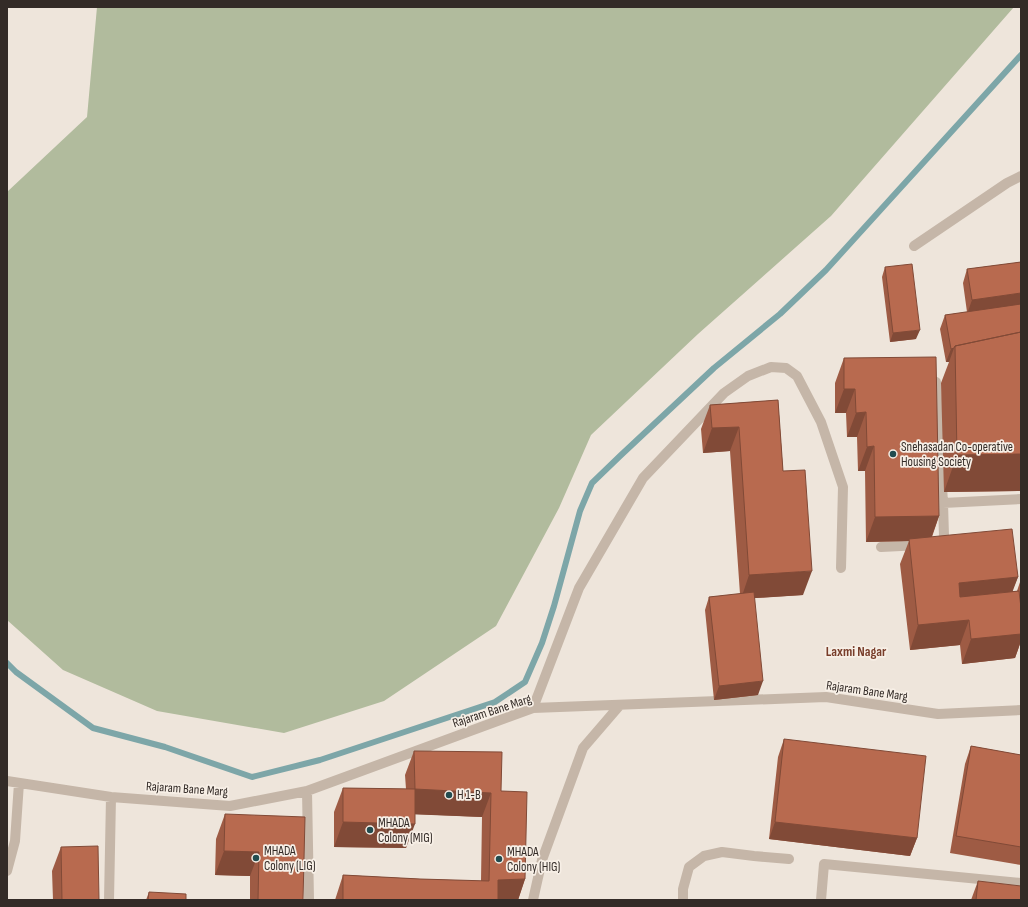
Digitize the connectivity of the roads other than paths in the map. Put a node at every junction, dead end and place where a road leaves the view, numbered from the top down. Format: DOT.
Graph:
graph roads {
  1 [pos="1021,176"];
  2 [pos="914,246"];
  3 [pos="935,378"];
  4 [pos="1021,499"];
  5 [pos="943,503"];
  6 [pos="881,547"];
  7 [pos="841,568"];
  8 [pos="620,705"];
  9 [pos="533,708"];
  10 [pos="1021,710"];
  11 [pos="7,781"];
  12 [pos="19,783"];
  13 [pos="307,791"];
  14 [pos="111,797"];
  15 [pos="789,858"];
  16 [pos="7,872"];
  17 [pos="1021,883"];
  18 [pos="109,900"];
  19 [pos="309,900"];
  20 [pos="533,900"];
  21 [pos="683,900"];
  22 [pos="821,900"];
  1 -- 2 [label="street"];
  3 -- 5 [label="street"];
  4 -- 5 [label="street"];
  5 -- 6 [label="street"];
  7 -- 9 [label="street"];
  8 -- 9 [label="street, Rajaram Bane Marg"];
  8 -- 10 [label="street, Rajaram Bane Marg"];
  8 -- 20 [label="street"];
  9 -- 13 [label="street, Rajaram Bane Marg"];
  11 -- 12 [label="street, Rajaram Bane Marg"];
  12 -- 14 [label="street, Rajaram Bane Marg"];
  12 -- 16 [label="street"];
  13 -- 14 [label="street, Rajaram Bane Marg"];
  13 -- 19 [label="street"];
  14 -- 18 [label="street"];
  15 -- 21 [label="street"];
  17 -- 22 [label="street"];
}
